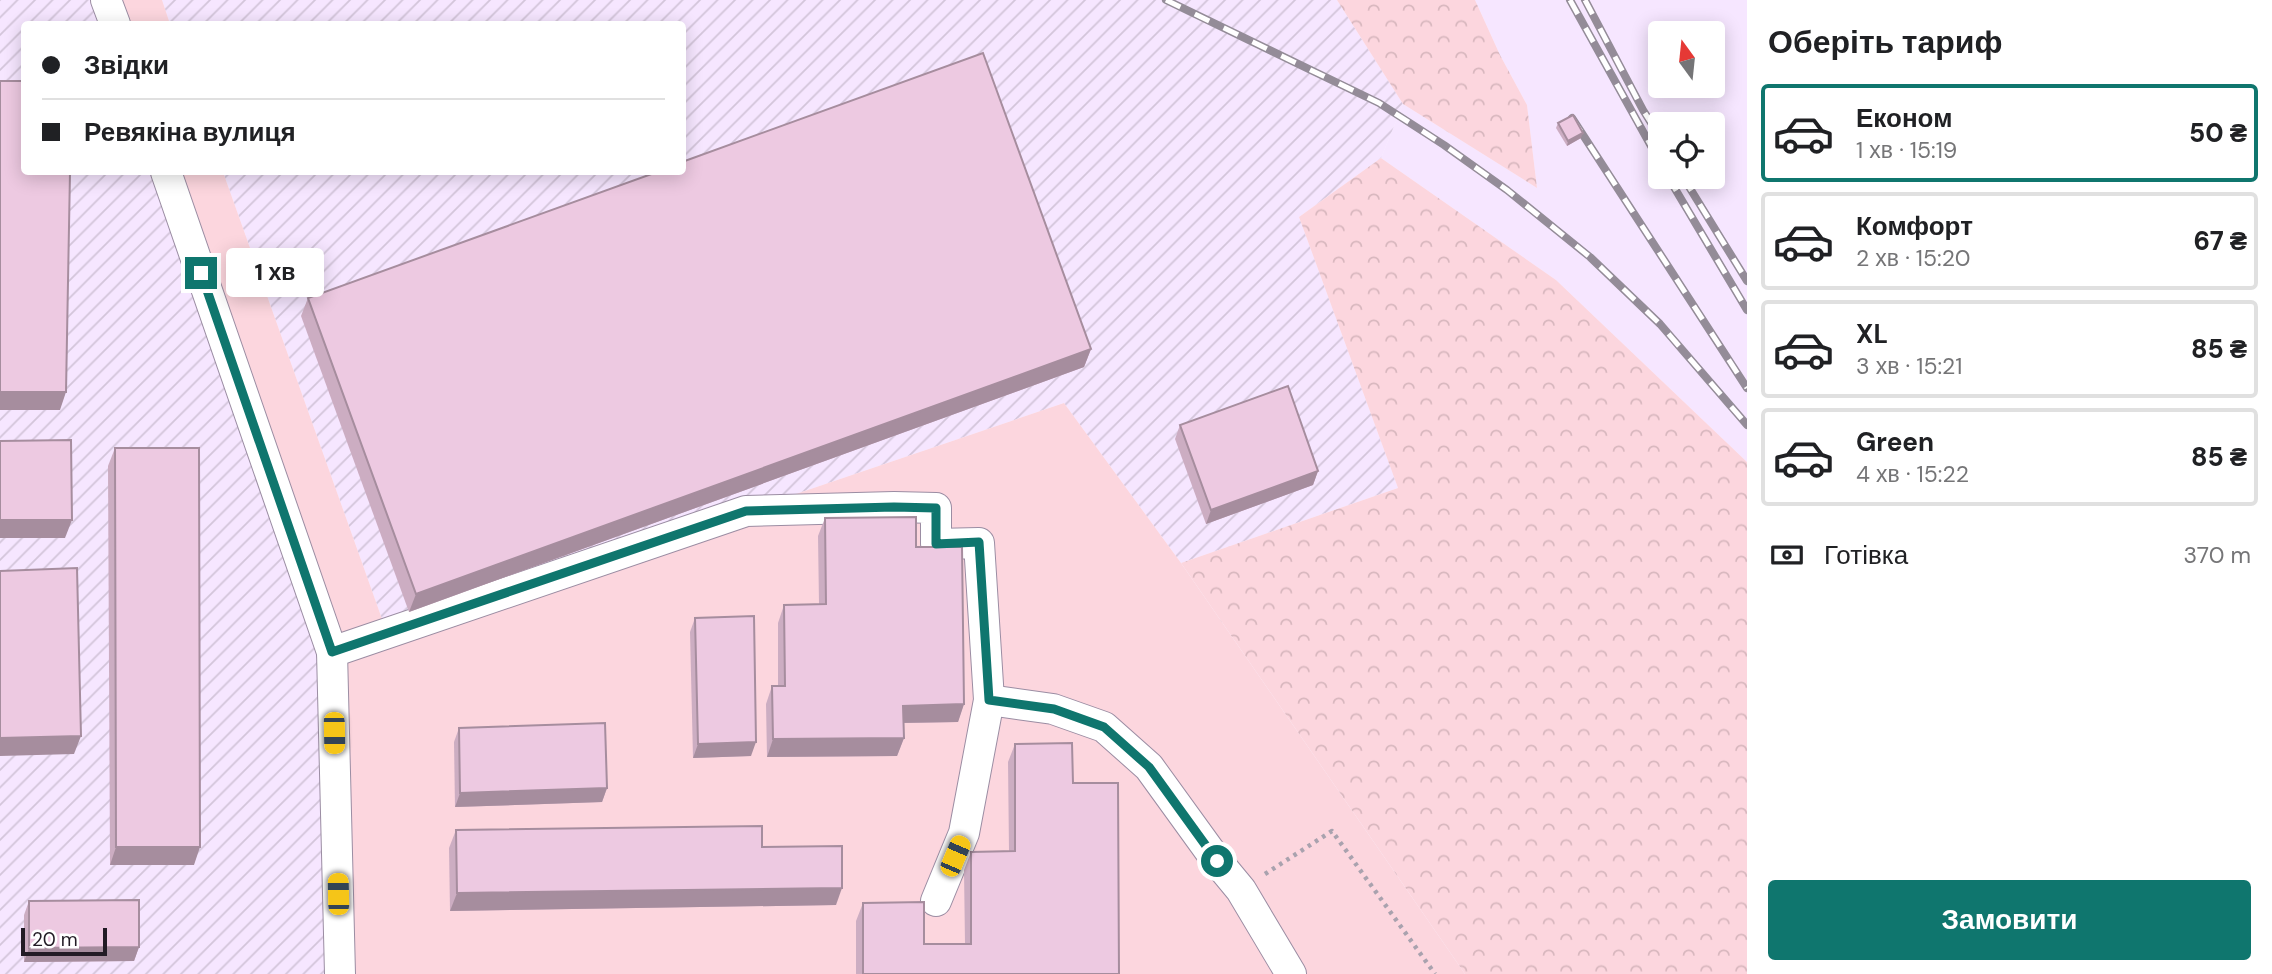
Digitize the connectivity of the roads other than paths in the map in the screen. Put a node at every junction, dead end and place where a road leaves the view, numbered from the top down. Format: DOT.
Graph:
graph roads {
  1 [pos="106,0"];
  2 [pos="114,21"];
  3 [pos="167,175"];
  4 [pos="332,652"];
  5 [pos="989,700"];
  6 [pos="936,901"];
  7 [pos="340,974"];
  8 [pos="1292,974"];
  1 -- 2 [label="street"];
  3 -- 4 [label="street"];
  4 -- 5 [label="street"];
  4 -- 7 [label="street"];
  5 -- 6 [label="street"];
  5 -- 8 [label="street"];
}
